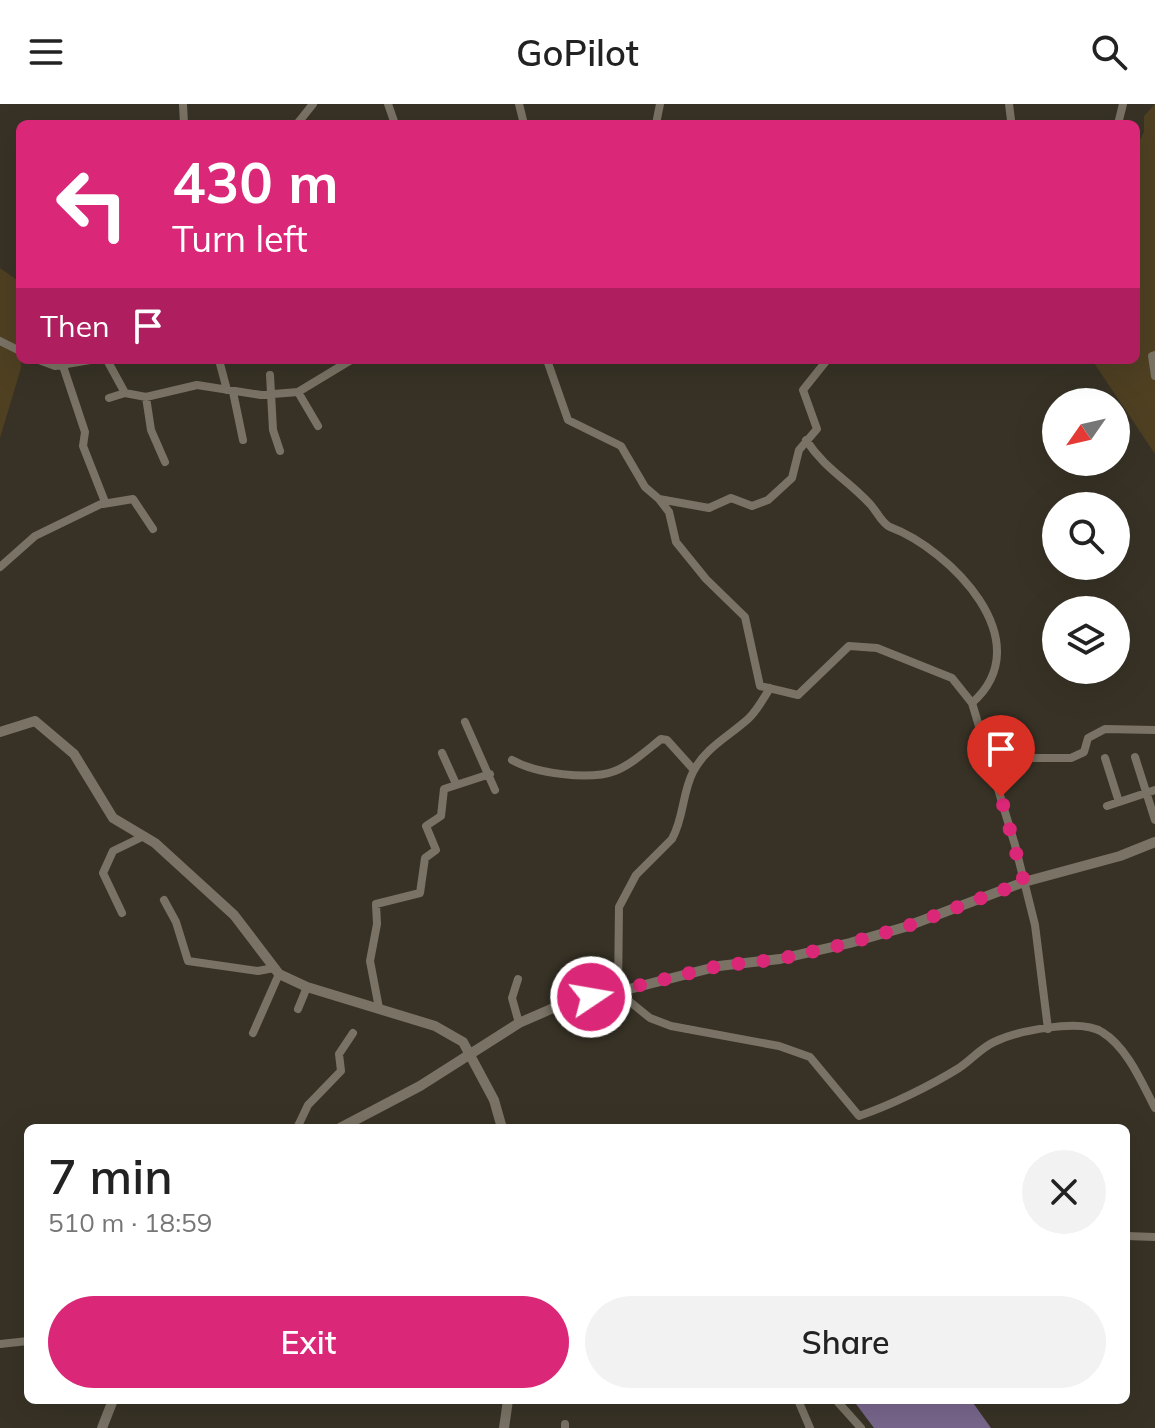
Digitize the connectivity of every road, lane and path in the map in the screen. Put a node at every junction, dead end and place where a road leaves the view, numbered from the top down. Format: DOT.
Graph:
graph roads {
  1 [pos="313,104"];
  2 [pos="1009,104"];
  3 [pos="300,120"];
  4 [pos="1011,120"];
  5 [pos="1155,355"];
  6 [pos="62,364"];
  7 [pos="109,364"];
  8 [pos="220,364"];
  9 [pos="344,364"];
  10 [pos="548,364"];
  11 [pos="824,364"];
  12 [pos="270,375"];
  13 [pos="1155,376"];
  14 [pos="230,391"];
  15 [pos="298,392"];
  16 [pos="125,393"];
  17 [pos="273,394"];
  18 [pos="146,397"];
  19 [pos="109,398"];
  20 [pos="318,426"];
  21 [pos="243,440"];
  22 [pos="806,440"];
  23 [pos="280,451"];
  24 [pos="165,462"];
  25 [pos="659,499"];
  26 [pos="103,504"];
  27 [pos="153,529"];
  28 [pos="0,567"];
  29 [pos="770,688"];
  30 [pos="972,703"];
  31 [pos="465,722"];
  32 [pos="1155,730"];
  33 [pos="0,732"];
  34 [pos="442,753"];
  35 [pos="1135,757"];
  36 [pos="1105,758"];
  37 [pos="512,760"];
  38 [pos="694,770"];
  39 [pos="994,773"];
  40 [pos="490,774"];
  41 [pos="456,784"];
  42 [pos="495,790"];
  43 [pos="1151,792"];
  44 [pos="1119,802"];
  45 [pos="1107,806"];
  46 [pos="1155,820"];
  47 [pos="144,836"];
  48 [pos="1155,842"];
  49 [pos="1024,882"];
  50 [pos="164,900"];
  51 [pos="122,913"];
  52 [pos="276,971"];
  53 [pos="518,979"];
  54 [pos="307,987"];
  55 [pos="618,992"];
  56 [pos="379,1008"];
  57 [pos="298,1009"];
  58 [pos="519,1023"];
  59 [pos="1048,1029"];
  60 [pos="253,1033"];
  61 [pos="353,1033"];
  62 [pos="471,1053"];
  63 [pos="1155,1108"];
  64 [pos="859,1116"];
  65 [pos="299,1124"];
  66 [pos="348,1124"];
  67 [pos="501,1124"];
  68 [pos="860,1124"];
  69 [pos="1130,1236"];
  70 [pos="1155,1237"];
  71 [pos="24,1341"];
  72 [pos="0,1344"];
  73 [pos="111,1404"];
  74 [pos="507,1404"];
  75 [pos="800,1404"];
  76 [pos="840,1404"];
  77 [pos="102,1428"];
  78 [pos="504,1428"];
  79 [pos="810,1428"];
  80 [pos="861,1428"];
  1 -- 3 [label="street"];
  2 -- 4 [label="street"];
  5 -- 13 [label="street"];
  6 -- 26 [label="street"];
  7 -- 16 [label="street"];
  8 -- 14 [label="street"];
  9 -- 15 [label="street"];
  10 -- 25 [label="street"];
  11 -- 22 [label="street"];
  12 -- 17 [label="street"];
  14 -- 17 [label="street"];
  14 -- 18 [label="street"];
  14 -- 21 [label="street"];
  15 -- 17 [label="street"];
  15 -- 20 [label="street"];
  16 -- 18 [label="street"];
  16 -- 19 [label="street"];
  17 -- 23 [label="street"];
  18 -- 24 [label="street"];
  22 -- 25 [label="street"];
  22 -- 30 [label="street"];
  25 -- 29 [label="street"];
  26 -- 27 [label="street"];
  26 -- 28 [label="street"];
  29 -- 30 [label="street"];
  29 -- 38 [label="street"];
  30 -- 39 [label="street"];
  31 -- 40 [label="street"];
  32 -- 39 [label="street"];
  33 -- 47 [label="street"];
  34 -- 41 [label="street"];
  35 -- 43 [label="street"];
  36 -- 44 [label="street"];
  37 -- 38 [label="street"];
  38 -- 55 [label="street"];
  39 -- 49 [label="street"];
  40 -- 41 [label="street"];
  40 -- 42 [label="street"];
  41 -- 56 [label="street"];
  43 -- 44 [label="street"];
  43 -- 46 [label="street"];
  44 -- 45 [label="street"];
  47 -- 51 [label="street"];
  47 -- 52 [label="street"];
  48 -- 49 [label="street"];
  49 -- 55 [label="street"];
  49 -- 59 [label="street"];
  50 -- 52 [label="street"];
  52 -- 54 [label="street"];
  52 -- 60 [label="street"];
  53 -- 58 [label="street"];
  54 -- 56 [label="street"];
  54 -- 57 [label="street"];
  55 -- 58 [label="street"];
  55 -- 64 [label="street"];
  56 -- 62 [label="street"];
  58 -- 62 [label="street"];
  59 -- 63 [label="street"];
  59 -- 64 [label="street"];
  61 -- 65 [label="street"];
  62 -- 66 [label="street"];
  62 -- 67 [label="street"];
  64 -- 68 [label="street"];
  69 -- 70 [label="street"];
  71 -- 72 [label="street"];
  73 -- 77 [label="street"];
  74 -- 78 [label="street"];
  75 -- 79 [label="street"];
  76 -- 80 [label="street"];
}
